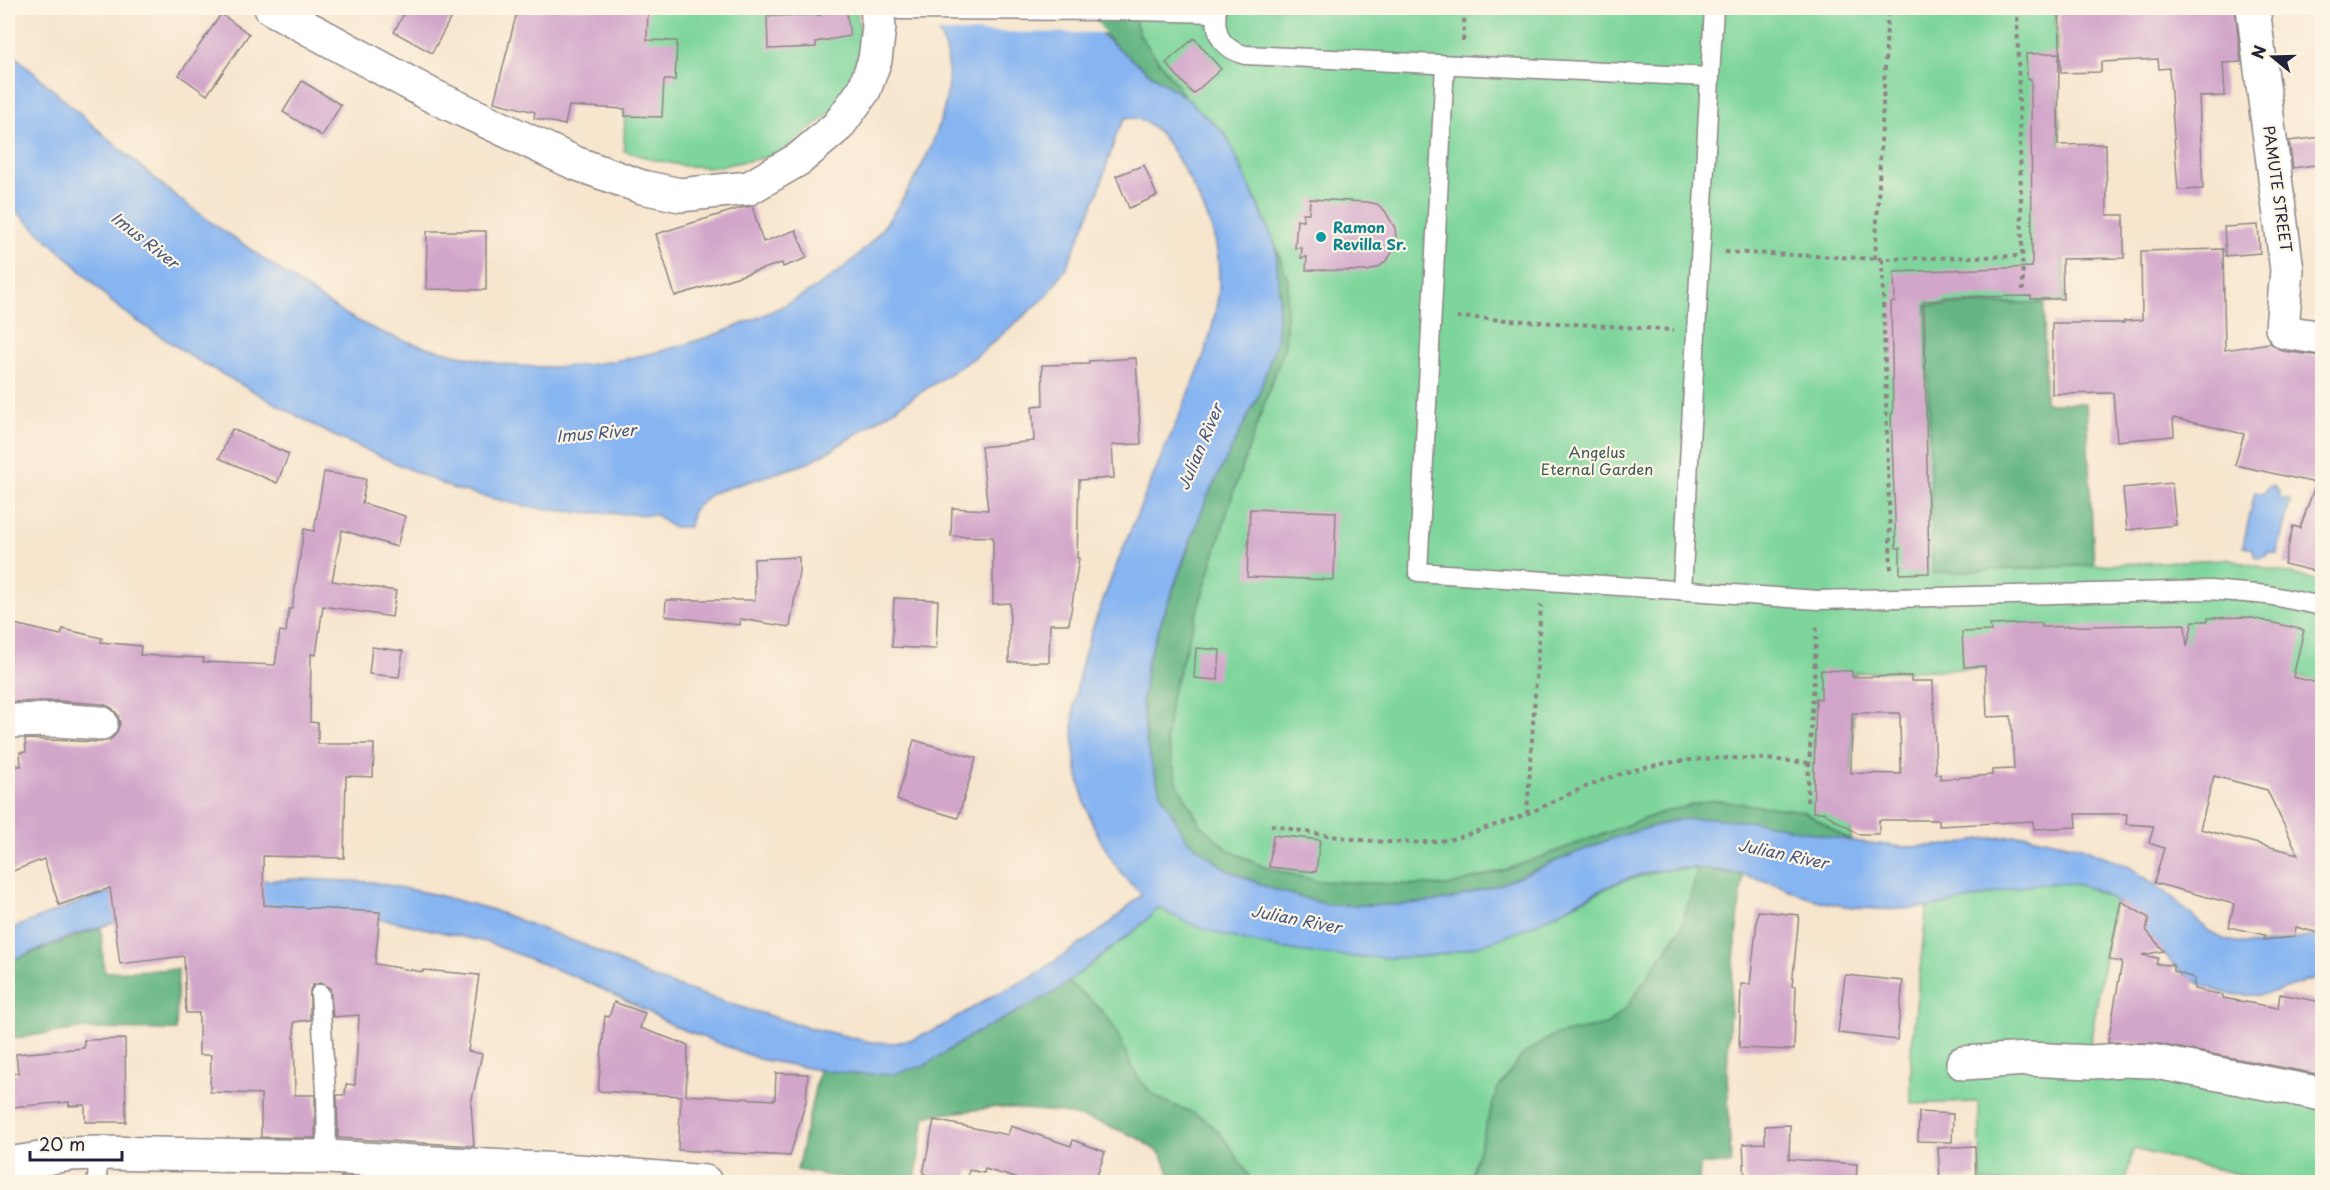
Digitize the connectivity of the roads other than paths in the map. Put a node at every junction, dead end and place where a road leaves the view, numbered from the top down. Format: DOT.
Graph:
graph roads {
  1 [pos="271,8"];
  2 [pos="1714,8"];
  3 [pos="2253,8"];
  4 [pos="888,9"];
  5 [pos="1217,10"];
  6 [pos="1454,65"];
  7 [pos="1710,77"];
  8 [pos="2322,338"];
  9 [pos="1682,590"];
  10 [pos="2322,606"];
  11 [pos="8,721"];
  12 [pos="101,723"];
  13 [pos="320,994"];
  14 [pos="1963,1063"];
  15 [pos="2322,1094"];
  16 [pos="327,1157"];
  17 [pos="8,1164"];
  18 [pos="98,1168"];
  19 [pos="392,1172"];
  20 [pos="705,1182"];
  1 -- 4 [label="street"];
  2 -- 7 [label="lane"];
  3 -- 8 [label="street, PAMUTE STREET"];
  4 -- 5 [label="lane"];
  5 -- 6 [label="lane"];
  6 -- 7 [label="lane"];
  6 -- 9 [label="lane"];
  7 -- 9 [label="lane"];
  9 -- 10 [label="lane"];
  11 -- 12 [label="street"];
  13 -- 16 [label="lane"];
  14 -- 15 [label="street"];
  16 -- 18 [label="street"];
  16 -- 19 [label="street"];
  17 -- 18 [label="street"];
  19 -- 20 [label="street"];
}
